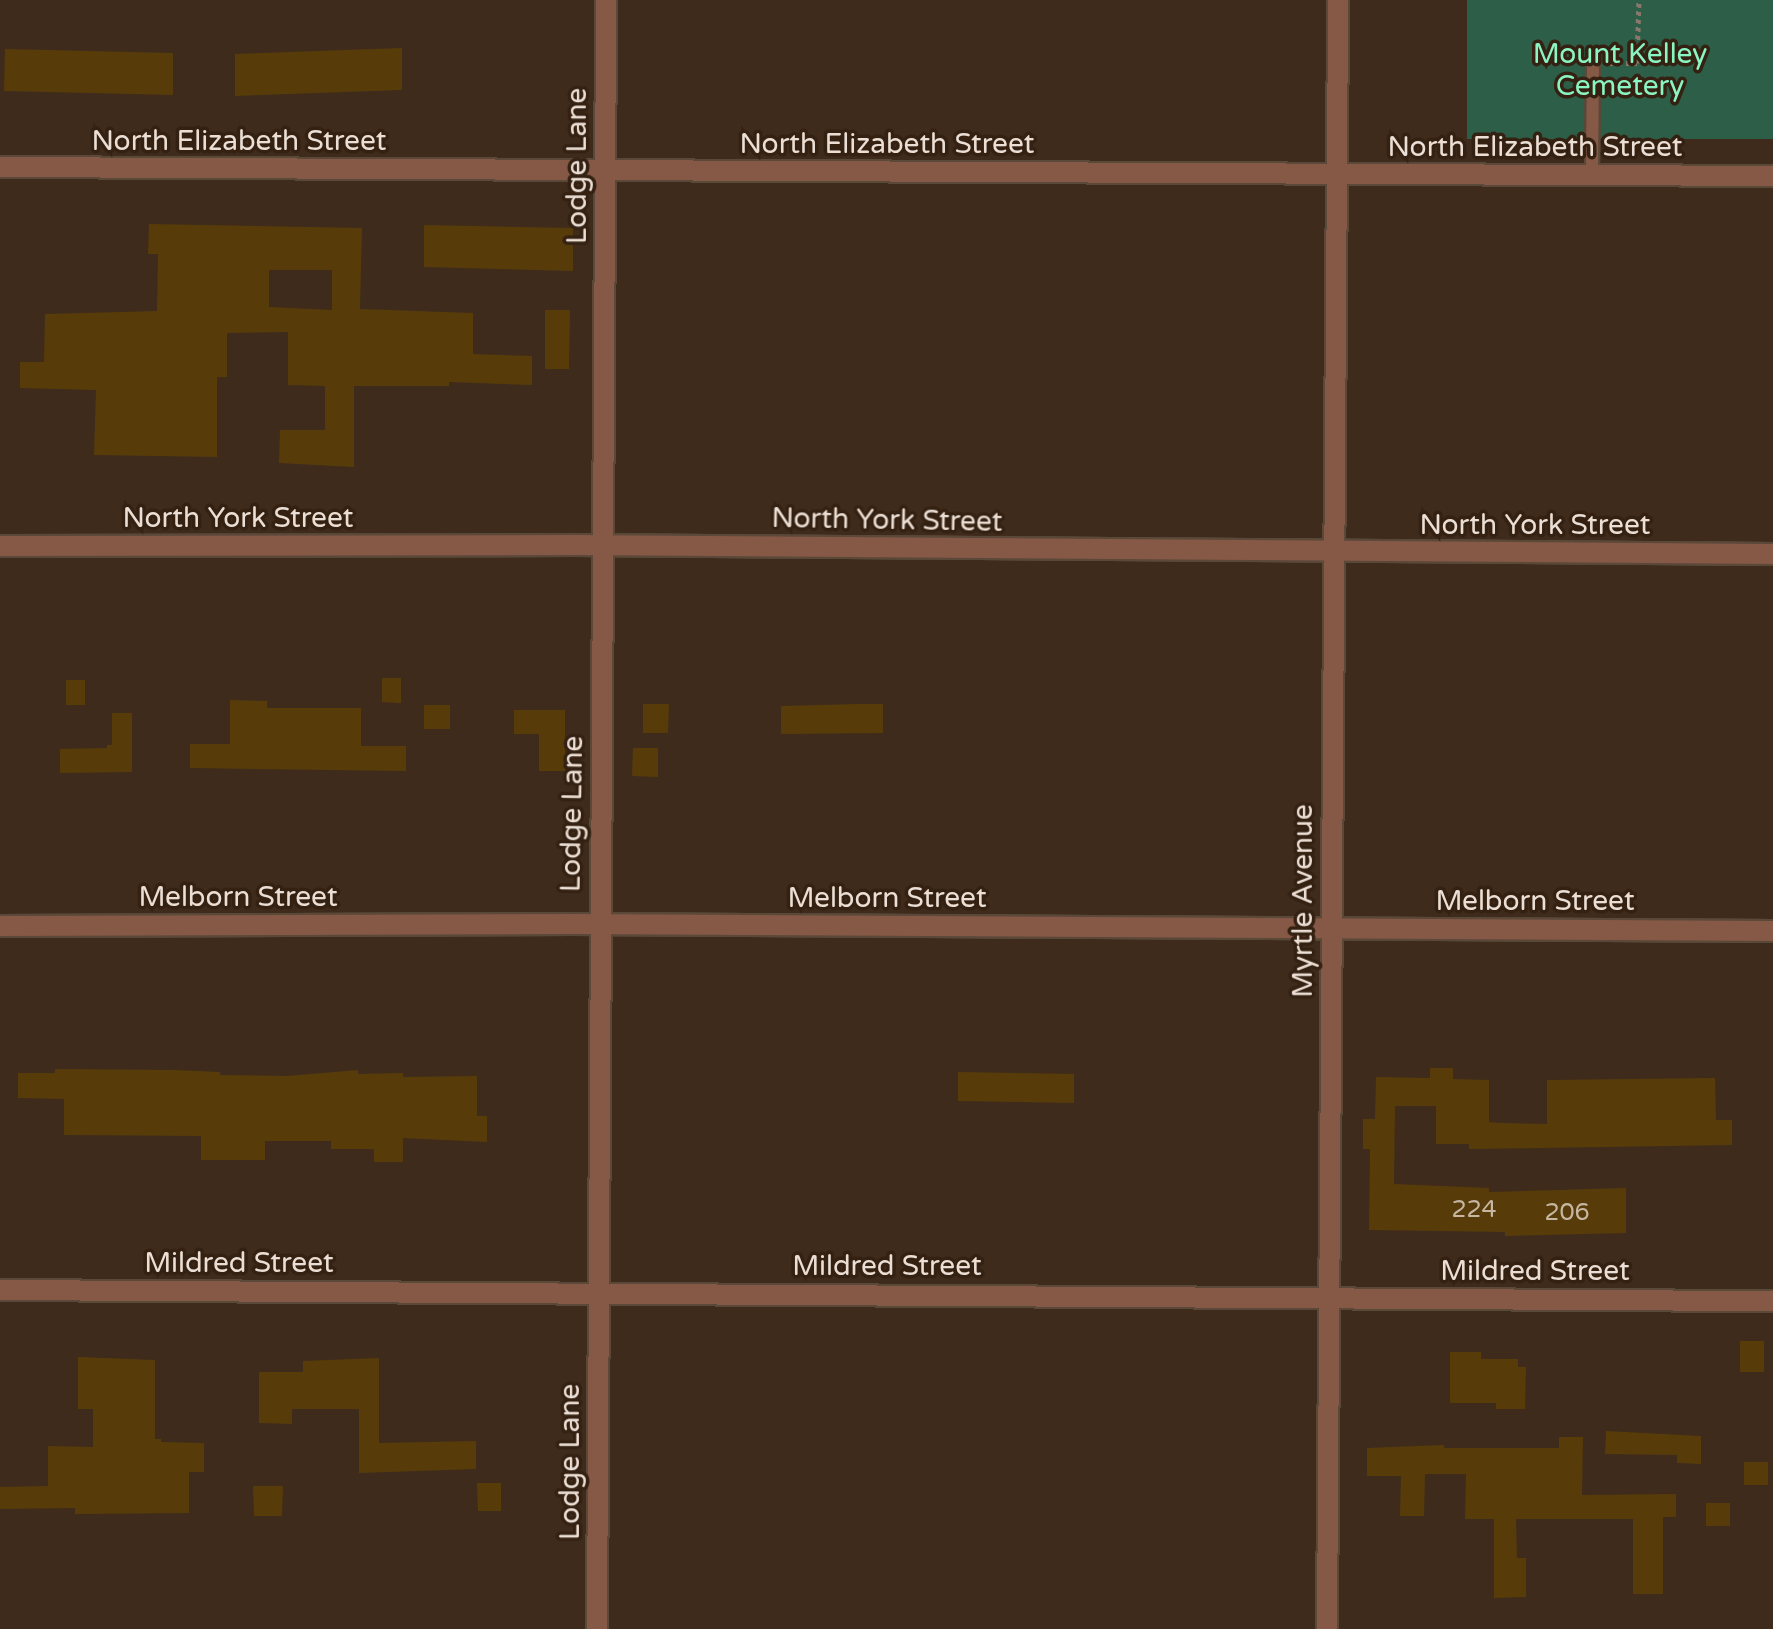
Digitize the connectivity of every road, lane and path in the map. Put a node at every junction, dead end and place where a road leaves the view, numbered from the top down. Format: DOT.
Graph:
graph roads {
  1 [pos="606,0"];
  2 [pos="1338,0"];
  3 [pos="1639,0"];
  4 [pos="1593,62"];
  5 [pos="0,167"];
  6 [pos="605,171"];
  7 [pos="1337,174"];
  8 [pos="1592,175"];
  9 [pos="1773,176"];
  10 [pos="602,545"];
  11 [pos="0,546"];
  12 [pos="1334,553"];
  13 [pos="1773,554"];
  14 [pos="599,925"];
  15 [pos="0,926"];
  16 [pos="1331,929"];
  17 [pos="1773,931"];
  18 [pos="0,1290"];
  19 [pos="598,1293"];
  20 [pos="1328,1296"];
  21 [pos="1773,1301"];
  22 [pos="597,1629"];
  23 [pos="1327,1629"];
  1 -- 6 [label="street, Lodge Lane"];
  2 -- 7 [label="street, Myrtle Avenue"];
  3 -- 4 [label="path"];
  4 -- 8 [label="lane"];
  5 -- 6 [label="street, North Elizabeth Street"];
  6 -- 7 [label="street, North Elizabeth Street"];
  6 -- 10 [label="street, Lodge Lane"];
  7 -- 8 [label="street, North Elizabeth Street"];
  7 -- 12 [label="street, Myrtle Avenue"];
  8 -- 9 [label="street, North Elizabeth Street"];
  10 -- 11 [label="street, North York Street"];
  10 -- 12 [label="street, North York Street"];
  10 -- 14 [label="street, Lodge Lane"];
  12 -- 13 [label="street, North York Street"];
  12 -- 16 [label="street, Myrtle Avenue"];
  14 -- 15 [label="street, Melborn Street"];
  14 -- 16 [label="street, Melborn Street"];
  14 -- 19 [label="street, Lodge Lane"];
  16 -- 17 [label="street, Melborn Street"];
  16 -- 20 [label="street, Myrtle Avenue"];
  18 -- 19 [label="street, Mildred Street"];
  19 -- 20 [label="street, Mildred Street"];
  19 -- 22 [label="street, Lodge Lane"];
  20 -- 21 [label="street, Mildred Street"];
  20 -- 23 [label="street, Myrtle Avenue"];
}
